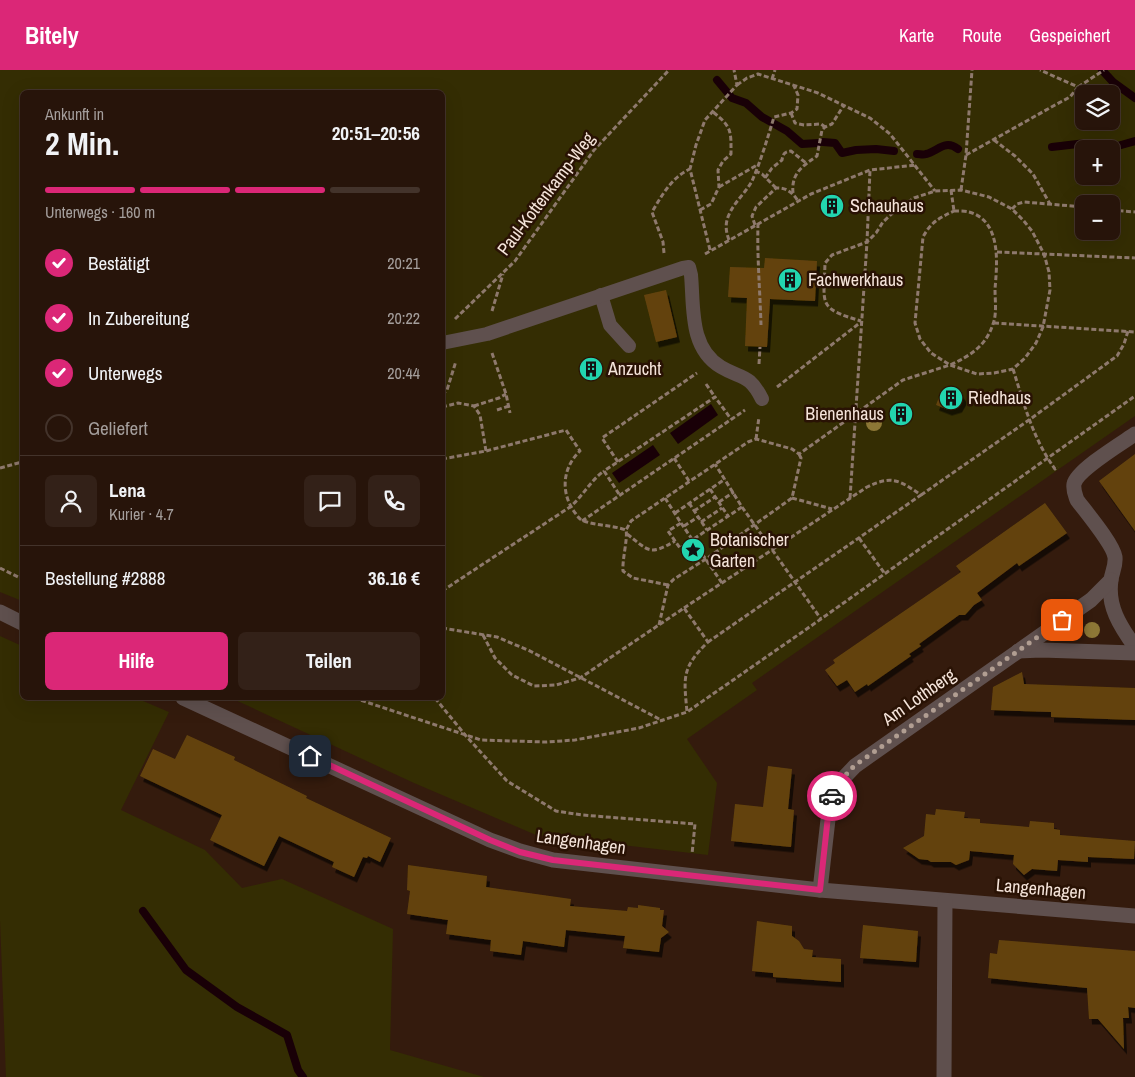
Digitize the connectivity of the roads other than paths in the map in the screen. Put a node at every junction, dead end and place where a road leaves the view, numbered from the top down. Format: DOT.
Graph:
graph roads {
  1 [pos="601,295"];
  2 [pos="445,344"];
  3 [pos="629,346"];
  4 [pos="762,399"];
  5 [pos="1135,434"];
  6 [pos="1111,580"];
  7 [pos="0,612"];
  8 [pos="20,622"];
  9 [pos="1135,647"];
  10 [pos="1018,650"];
  11 [pos="1135,653"];
  12 [pos="187,700"];
  13 [pos="820,890"];
  14 [pos="944,901"];
  15 [pos="1135,916"];
  16 [pos="944,1077"];
  1 -- 2 [label="lane"];
  1 -- 3 [label="lane"];
  1 -- 4 [label="lane"];
  5 -- 6 [label="street"];
  6 -- 9 [label="street"];
  6 -- 10 [label="street, Am Lothberg"];
  7 -- 8 [label="street"];
  10 -- 11 [label="street"];
  10 -- 13 [label="street, Am Lothberg"];
  12 -- 13 [label="street, Langenhagen"];
  13 -- 14 [label="street, Langenhagen"];
  14 -- 15 [label="street, Langenhagen"];
  14 -- 16 [label="street"];
}
